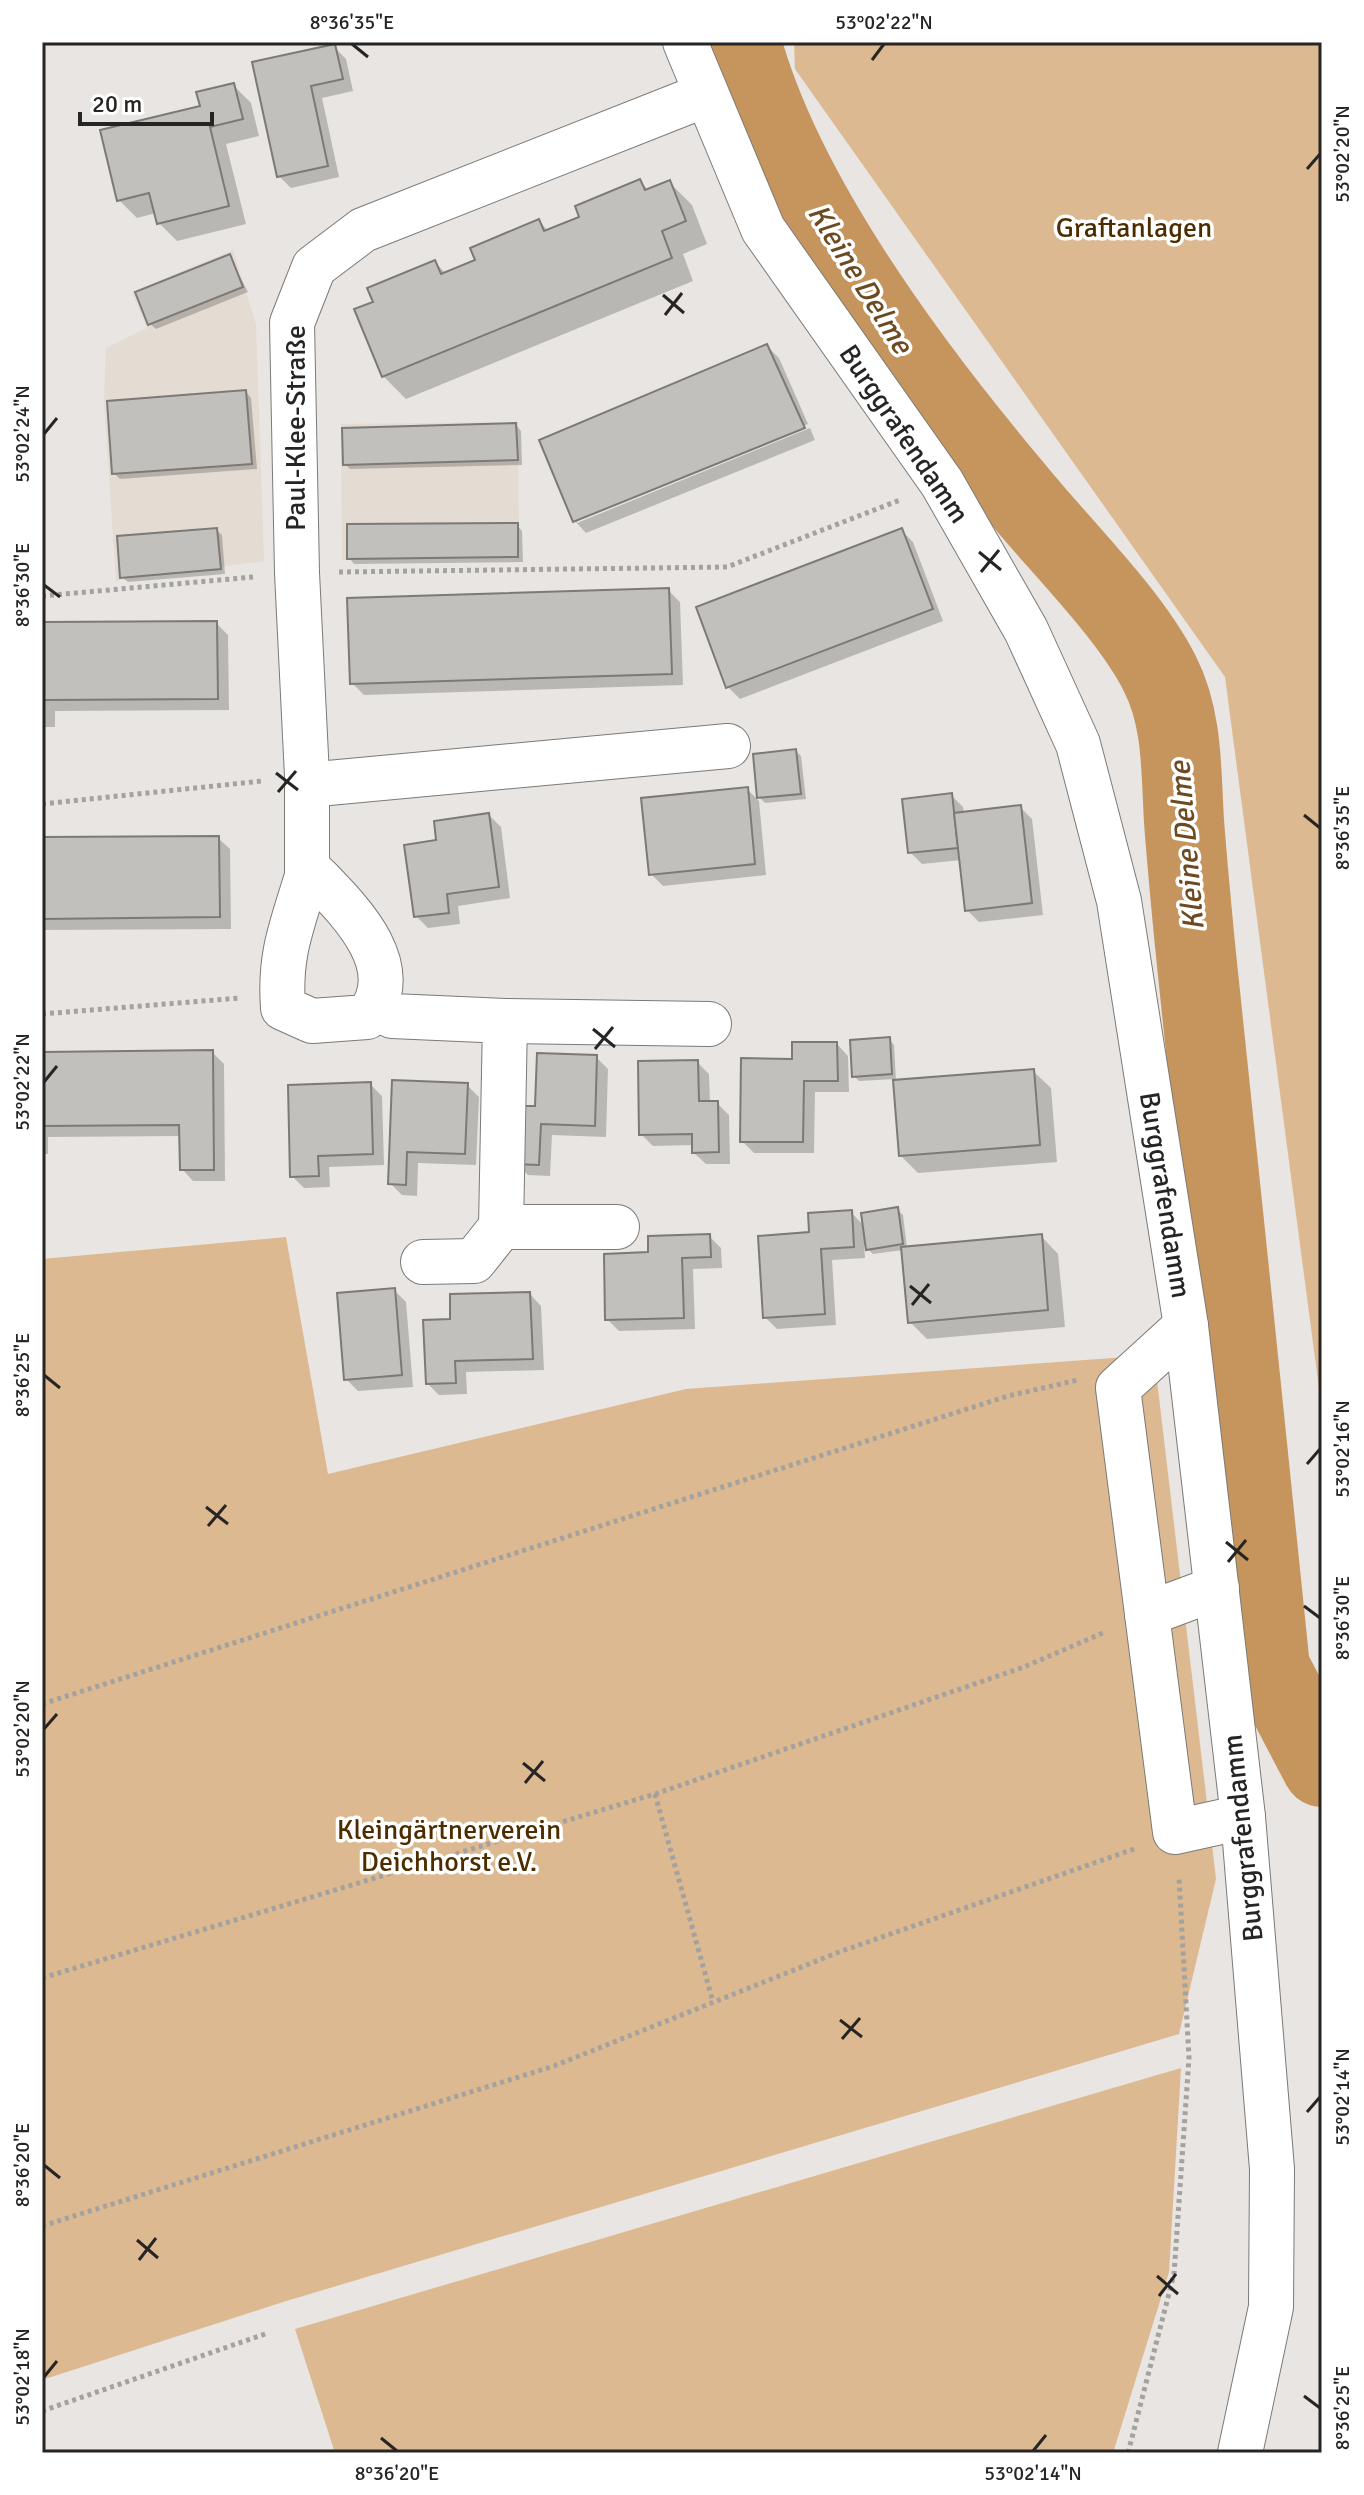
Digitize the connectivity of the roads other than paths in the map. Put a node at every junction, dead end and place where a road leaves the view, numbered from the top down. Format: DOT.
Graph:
graph roads {
  1 [pos="685,42"];
  2 [pos="705,95"];
  3 [pos="728,746"];
  4 [pos="307,781"];
  5 [pos="307,876"];
  6 [pos="376,1006"];
  7 [pos="505,1021"];
  8 [pos="709,1024"];
  9 [pos="501,1227"];
  10 [pos="617,1227"];
  11 [pos="423,1262"];
  12 [pos="1186,1326"];
  13 [pos="1217,1588"];
  14 [pos="1147,1614"];
  15 [pos="1243,1817"];
  16 [pos="1240,2453"];
  1 -- 2 [label="street, Burggrafendamm"];
  2 -- 4 [label="street, Paul-Klee-Straße"];
  2 -- 12 [label="street, Burggrafendamm"];
  3 -- 4 [label="street"];
  4 -- 5 [label="street, Paul-Klee-Straße"];
  5 -- 6 [label="street"];
  5 -- 6 [label="street, Paul-Klee-Straße"];
  6 -- 7 [label="street"];
  7 -- 8 [label="street"];
  7 -- 9 [label="street"];
  9 -- 10 [label="street"];
  9 -- 11 [label="street"];
  12 -- 13 [label="street, Burggrafendamm"];
  12 -- 14 [label="street"];
  13 -- 14 [label="street"];
  13 -- 15 [label="street, Burggrafendamm"];
  14 -- 15 [label="street"];
  15 -- 16 [label="street, Burggrafendamm"];
}
